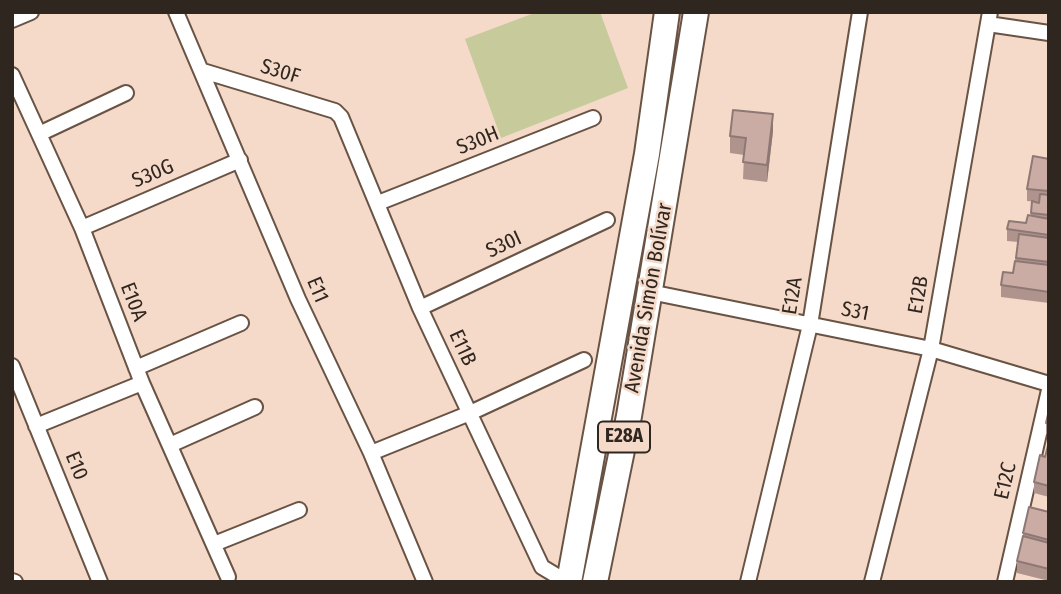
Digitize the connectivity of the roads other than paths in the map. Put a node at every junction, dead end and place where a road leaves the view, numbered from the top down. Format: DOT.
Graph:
graph roads {
  1 [pos="31,12"];
  2 [pos="176,12"];
  3 [pos="667,12"];
  4 [pos="696,12"];
  5 [pos="860,12"];
  6 [pos="989,18"];
  7 [pos="12,20"];
  8 [pos="1049,33"];
  9 [pos="204,71"];
  10 [pos="12,75"];
  11 [pos="127,93"];
  12 [pos="341,117"];
  13 [pos="593,118"];
  14 [pos="39,134"];
  15 [pos="240,160"];
  16 [pos="378,203"];
  17 [pos="607,220"];
  18 [pos="82,228"];
  19 [pos="650,292"];
  20 [pos="420,308"];
  21 [pos="241,323"];
  22 [pos="810,325"];
  23 [pos="931,349"];
  24 [pos="584,360"];
  25 [pos="12,366"];
  26 [pos="136,368"];
  27 [pos="142,383"];
  28 [pos="1049,384"];
  29 [pos="1049,390"];
  30 [pos="255,407"];
  31 [pos="470,413"];
  32 [pos="37,426"];
  33 [pos="170,445"];
  34 [pos="370,453"];
  35 [pos="299,510"];
  36 [pos="214,544"];
  37 [pos="228,577"];
  38 [pos="100,582"];
  39 [pos="425,582"];
  40 [pos="568,582"];
  41 [pos="595,582"];
  42 [pos="748,582"];
  43 [pos="872,582"];
  44 [pos="1005,582"];
  1 -- 7 [label="street"];
  2 -- 9 [label="street, E11"];
  3 -- 40 [label="highway, Avenida Simón Bolívar"];
  4 -- 19 [label="highway, Avenida Simón Bolívar"];
  5 -- 22 [label="street, E12A"];
  6 -- 8 [label="street"];
  6 -- 23 [label="street, E12B"];
  9 -- 12 [label="street, S30F"];
  9 -- 15 [label="street, E11"];
  10 -- 14 [label="street, E10A"];
  11 -- 14 [label="street"];
  12 -- 16 [label="street, E11B"];
  13 -- 16 [label="street, S30H"];
  14 -- 18 [label="street, E10A"];
  15 -- 18 [label="street, S30G"];
  15 -- 34 [label="street, E11"];
  16 -- 20 [label="street, E11B"];
  17 -- 20 [label="street, S30I"];
  18 -- 26 [label="street, E10A"];
  19 -- 22 [label="street, S31"];
  19 -- 41 [label="highway, Avenida Simón Bolívar / E28A"];
  20 -- 31 [label="street, E11B"];
  21 -- 26 [label="street"];
  22 -- 23 [label="street, S31"];
  22 -- 42 [label="street, E12A"];
  23 -- 28 [label="street, S31"];
  23 -- 43 [label="street, E12B"];
  24 -- 31 [label="street"];
  25 -- 32 [label="street, E10"];
  26 -- 27 [label="street, E10A"];
  27 -- 32 [label="street"];
  27 -- 33 [label="street, E10A"];
  29 -- 44 [label="street, E12C"];
  30 -- 33 [label="street"];
  31 -- 34 [label="street"];
  31 -- 40 [label="street, E11B"];
  32 -- 38 [label="street, E10"];
  33 -- 36 [label="street, E10A"];
  34 -- 39 [label="street, E11"];
  35 -- 36 [label="street"];
  36 -- 37 [label="street, E10A"];
}
